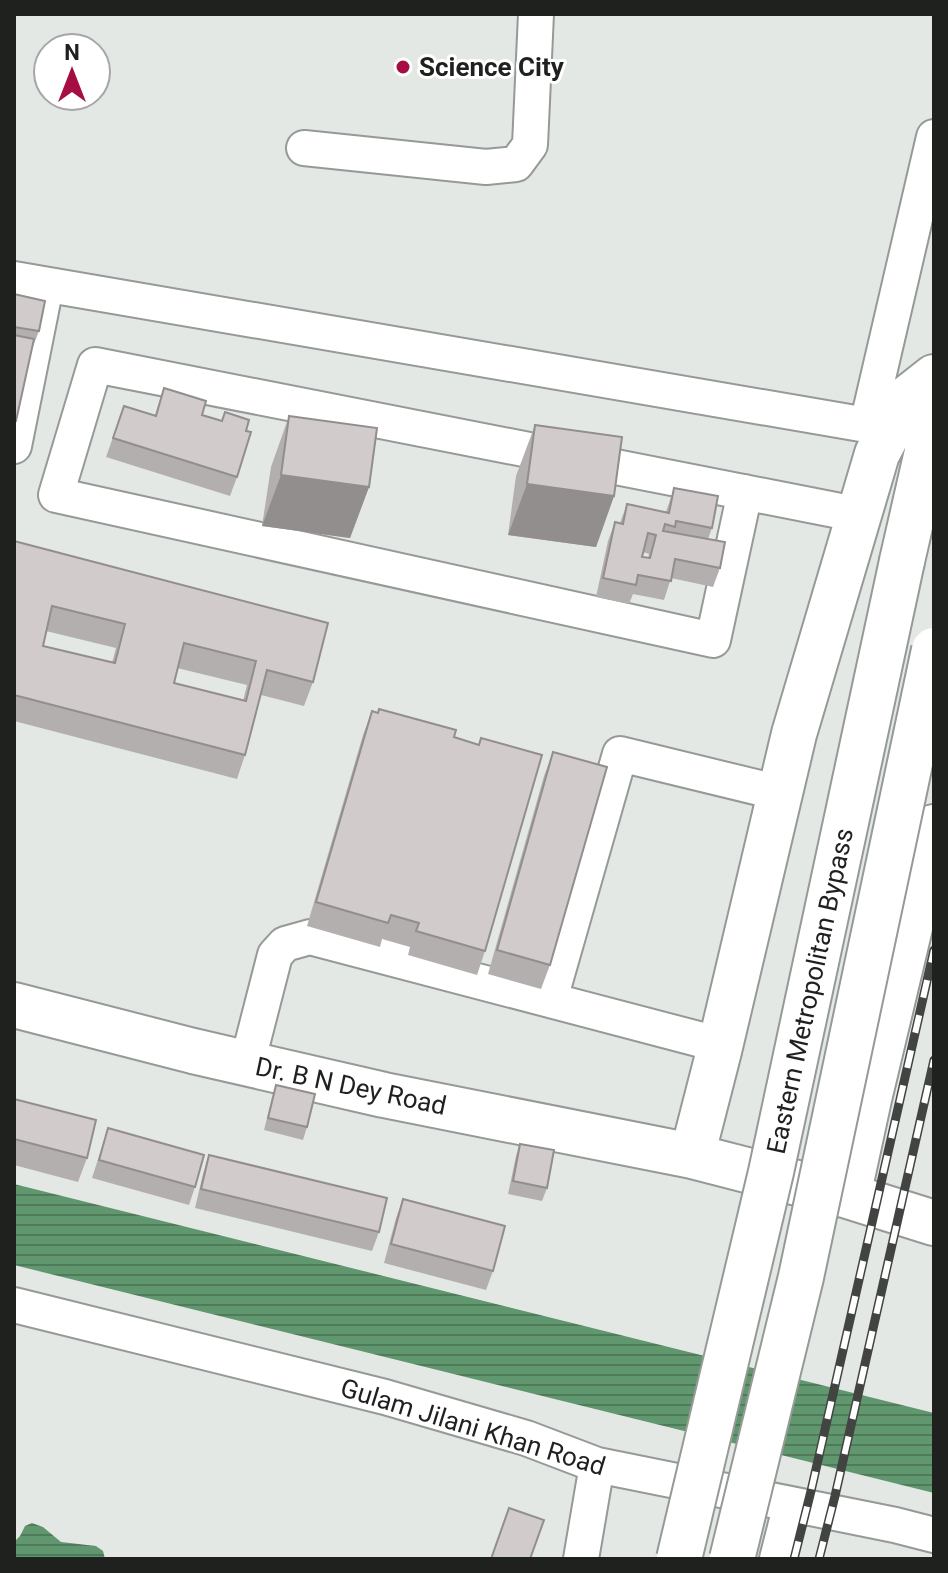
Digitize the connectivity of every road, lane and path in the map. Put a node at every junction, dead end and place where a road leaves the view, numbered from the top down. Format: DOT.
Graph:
graph roads {
  1 [pos="536,14"];
  2 [pos="934,137"];
  3 [pos="304,148"];
  4 [pos="30,282"];
  5 [pos="934,377"];
  6 [pos="934,421"];
  7 [pos="878,427"];
  8 [pos="14,446"];
  9 [pos="745,492"];
  10 [pos="859,515"];
  11 [pos="934,650"];
  12 [pos="780,793"];
  13 [pos="934,827"];
  14 [pos="550,999"];
  15 [pos="14,1005"];
  16 [pos="721,1045"];
  17 [pos="247,1064"];
  18 [pos="692,1156"];
  19 [pos="848,1196"];
  20 [pos="934,1223"];
  21 [pos="14,1305"];
  22 [pos="597,1465"];
  23 [pos="791,1504"];
  24 [pos="934,1535"];
  25 [pos="581,1559"];
  26 [pos="679,1559"];
  27 [pos="732,1559"];
  28 [pos="777,1559"];
  1 -- 3 [label="street"];
  2 -- 7 [label="street"];
  4 -- 7 [label="street"];
  4 -- 8 [label="street"];
  5 -- 7 [label="main road"];
  6 -- 26 [label="main road, Eastern Metropolitan Bypass, bridge"];
  7 -- 10 [label="main road"];
  9 -- 9 [label="street"];
  9 -- 10 [label="street"];
  10 -- 12 [label="main road"];
  11 -- 27 [label="main road, bridge"];
  12 -- 14 [label="street"];
  12 -- 16 [label="main road"];
  13 -- 19 [label="main road"];
  14 -- 16 [label="street"];
  14 -- 17 [label="street"];
  15 -- 17 [label="main road, Dr. B N Dey Road"];
  16 -- 18 [label="main road"];
  17 -- 18 [label="main road, Dr. B N Dey Road"];
  18 -- 19 [label="main road, Dr. B N Dey Road"];
  19 -- 20 [label="main road, Dr. B N Dey Road"];
  21 -- 22 [label="street, Gulam Jilani Khan Road"];
  22 -- 23 [label="street, Gulam Jilani Khan Road"];
  22 -- 25 [label="street"];
  23 -- 24 [label="street, Gulam Jilani Khan Road"];
  23 -- 28 [label="street"];
}
